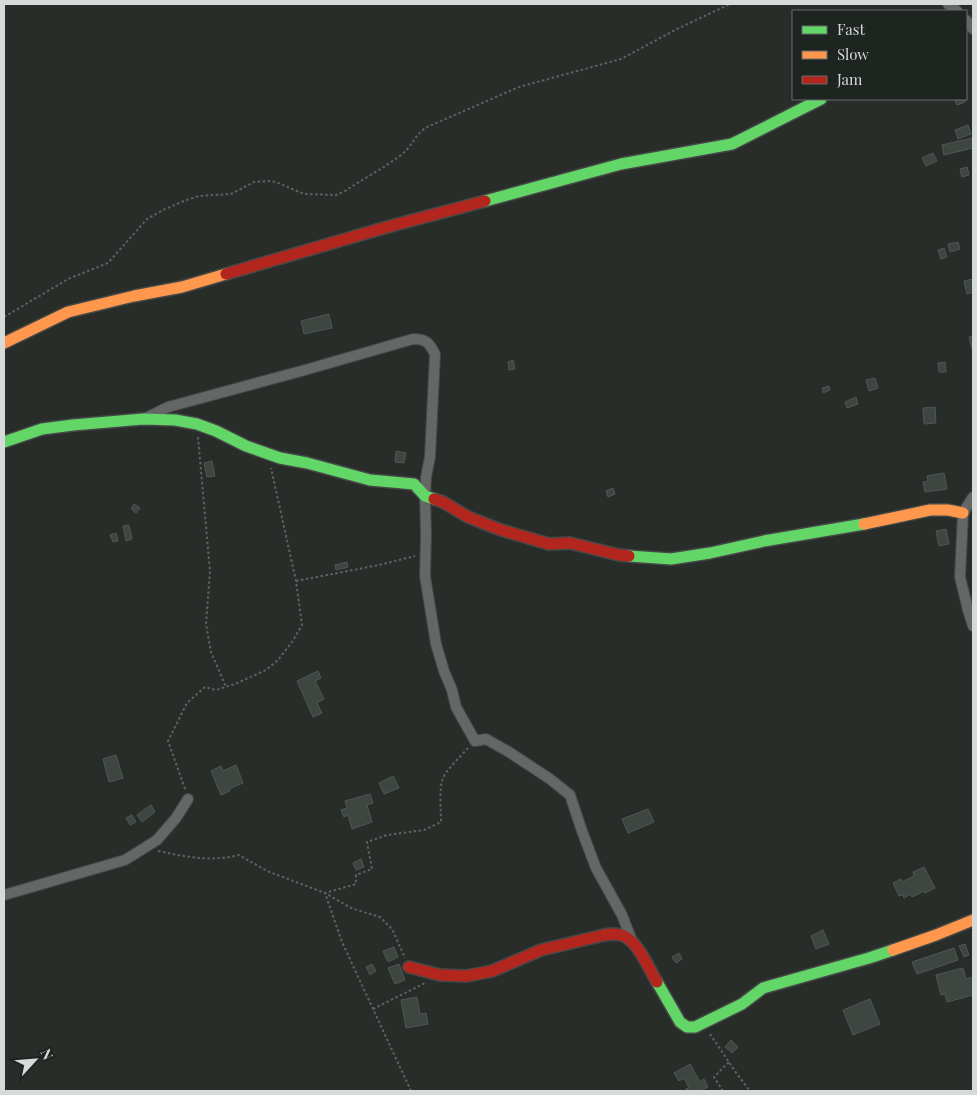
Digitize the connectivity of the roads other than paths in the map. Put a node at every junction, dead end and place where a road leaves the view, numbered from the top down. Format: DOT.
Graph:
graph roads {
  1 [pos="819,100"];
  2 [pos="4,343"];
  3 [pos="143,419"];
  4 [pos="4,442"];
  5 [pos="424,496"];
  6 [pos="973,497"];
  7 [pos="963,513"];
  8 [pos="973,626"];
  9 [pos="188,799"];
  10 [pos="4,895"];
  11 [pos="973,920"];
  12 [pos="633,942"];
  13 [pos="409,967"];
  1 -- 2 [label="street"];
  3 -- 4 [label="street"];
  3 -- 5 [label="street"];
  3 -- 5 [label="street"];
  5 -- 7 [label="street"];
  5 -- 12 [label="street"];
  6 -- 7 [label="street"];
  7 -- 8 [label="street"];
  9 -- 10 [label="street"];
  11 -- 12 [label="street"];
  12 -- 13 [label="street"];
}
